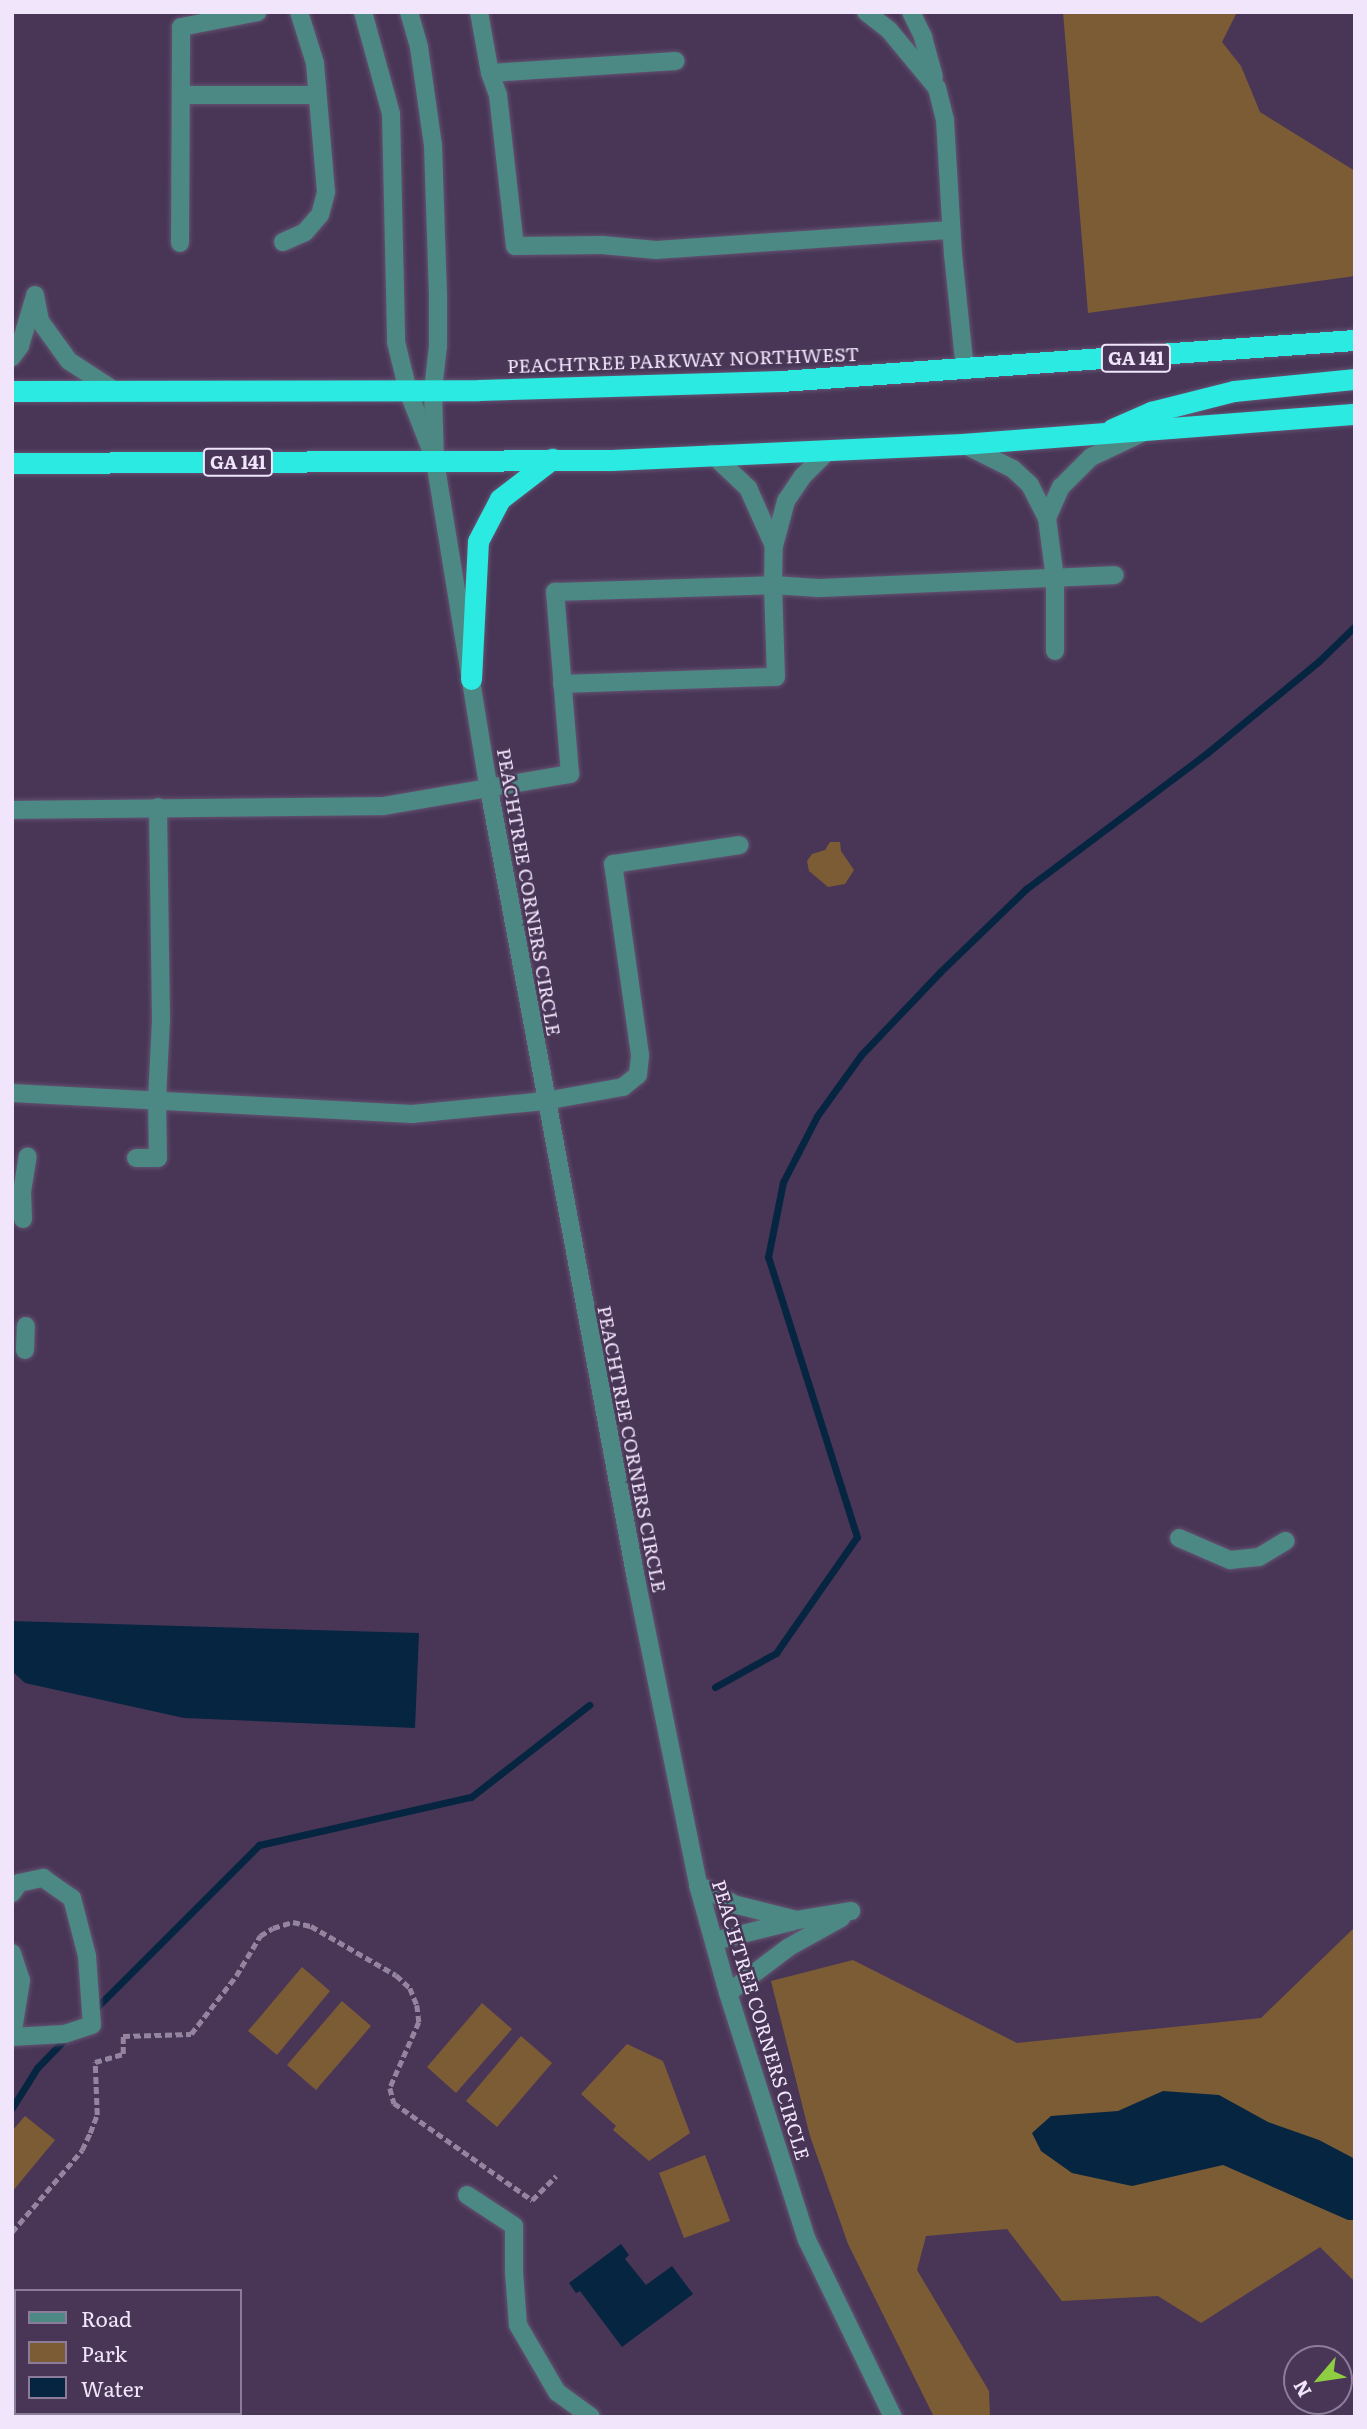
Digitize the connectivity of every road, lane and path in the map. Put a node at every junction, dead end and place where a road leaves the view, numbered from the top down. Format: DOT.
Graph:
graph roads {
  1 [pos="257,12"];
  2 [pos="299,12"];
  3 [pos="363,12"];
  4 [pos="409,12"];
  5 [pos="478,12"];
  6 [pos="866,12"];
  7 [pos="911,12"];
  8 [pos="676,61"];
  9 [pos="490,73"];
  10 [pos="937,88"];
  11 [pos="317,94"];
  12 [pos="182,95"];
  13 [pos="951,230"];
  14 [pos="284,242"];
  15 [pos="180,243"];
  16 [pos="1355,340"];
  17 [pos="12,357"];
  18 [pos="965,370"];
  19 [pos="1355,379"];
  20 [pos="433,390"];
  21 [pos="12,391"];
  22 [pos="408,391"];
  23 [pos="118,393"];
  24 [pos="1355,414"];
  25 [pos="1144,432"];
  26 [pos="1100,435"];
  27 [pos="963,444"];
  28 [pos="829,450"];
  29 [pos="712,454"];
  30 [pos="552,459"];
  31 [pos="435,461"];
  32 [pos="12,463"];
  33 [pos="1047,518"];
  34 [pos="774,546"];
  35 [pos="1115,575"];
  36 [pos="1055,579"];
  37 [pos="773,585"];
  38 [pos="1055,651"];
  39 [pos="471,679"];
  40 [pos="562,684"];
  41 [pos="489,789"];
  42 [pos="158,807"];
  43 [pos="12,810"];
  44 [pos="740,845"];
  45 [pos="12,1093"];
  46 [pos="157,1099"];
  47 [pos="545,1101"];
  48 [pos="28,1156"];
  49 [pos="136,1158"];
  50 [pos="23,1219"];
  51 [pos="26,1326"];
  52 [pos="25,1350"];
  53 [pos="1179,1538"];
  54 [pos="1286,1541"];
  55 [pos="698,1885"];
  56 [pos="12,1893"];
  57 [pos="797,1920"];
  58 [pos="714,1941"];
  59 [pos="12,1953"];
  60 [pos="727,1993"];
  61 [pos="12,2037"];
  62 [pos="556,2176"];
  63 [pos="467,2195"];
  64 [pos="12,2232"];
  65 [pos="591,2417"];
  66 [pos="892,2417"];
  1 -- 12 [label="street"];
  2 -- 11 [label="street"];
  3 -- 22 [label="street, PEACHTREE CORNERS CIRCLE"];
  4 -- 20 [label="street, PEACHTREE CORNERS CIRCLE"];
  5 -- 9 [label="street"];
  6 -- 10 [label="street"];
  7 -- 10 [label="street"];
  8 -- 9 [label="street"];
  9 -- 13 [label="street"];
  10 -- 13 [label="street"];
  11 -- 12 [label="street"];
  11 -- 14 [label="street"];
  12 -- 15 [label="street"];
  13 -- 18 [label="street"];
  16 -- 18 [label="highway, PEACHTREE PARKWAY NORTHWEST / GA 141"];
  17 -- 23 [label="street"];
  18 -- 20 [label="highway, PEACHTREE PARKWAY NORTHWEST / GA 141"];
  19 -- 26 [label="highway"];
  20 -- 22 [label="highway, PEACHTREE PARKWAY NORTHWEST / GA 141"];
  20 -- 31 [label="street, PEACHTREE CORNERS CIRCLE"];
  21 -- 23 [label="highway, PEACHTREE PARKWAY NORTHWEST / GA 141"];
  22 -- 23 [label="highway, PEACHTREE PARKWAY NORTHWEST / GA 141"];
  22 -- 31 [label="street, PEACHTREE CORNERS CIRCLE"];
  24 -- 25 [label="highway, GA 141"];
  25 -- 26 [label="highway, GA 141"];
  25 -- 33 [label="street"];
  26 -- 27 [label="highway, GA 141"];
  27 -- 28 [label="highway, GA 141"];
  27 -- 33 [label="street"];
  28 -- 29 [label="highway, GA 141"];
  28 -- 34 [label="street"];
  29 -- 30 [label="highway, GA 141"];
  29 -- 34 [label="street"];
  30 -- 31 [label="highway, GA 141"];
  30 -- 39 [label="highway"];
  31 -- 32 [label="highway, GA 141"];
  31 -- 39 [label="street, PEACHTREE CORNERS CIRCLE"];
  33 -- 36 [label="street"];
  34 -- 37 [label="street"];
  35 -- 36 [label="street"];
  36 -- 37 [label="street"];
  36 -- 38 [label="street"];
  37 -- 40 [label="street"];
  37 -- 40 [label="street"];
  39 -- 41 [label="street, PEACHTREE CORNERS CIRCLE"];
  40 -- 41 [label="street"];
  41 -- 42 [label="street"];
  41 -- 47 [label="street, PEACHTREE CORNERS CIRCLE"];
  42 -- 43 [label="street"];
  42 -- 46 [label="street"];
  44 -- 47 [label="street"];
  45 -- 46 [label="street"];
  46 -- 47 [label="street"];
  46 -- 49 [label="street"];
  47 -- 55 [label="street, PEACHTREE CORNERS CIRCLE"];
  48 -- 50 [label="street"];
  51 -- 52 [label="street"];
  53 -- 54 [label="street"];
  55 -- 57 [label="street"];
  55 -- 58 [label="street, PEACHTREE CORNERS CIRCLE"];
  56 -- 61 [label="street"];
  57 -- 58 [label="street"];
  57 -- 60 [label="street"];
  58 -- 60 [label="street, PEACHTREE CORNERS CIRCLE"];
  59 -- 61 [label="street"];
  60 -- 66 [label="street, PEACHTREE CORNERS CIRCLE"];
  62 -- 64 [label="path"];
  63 -- 65 [label="street"];
}
